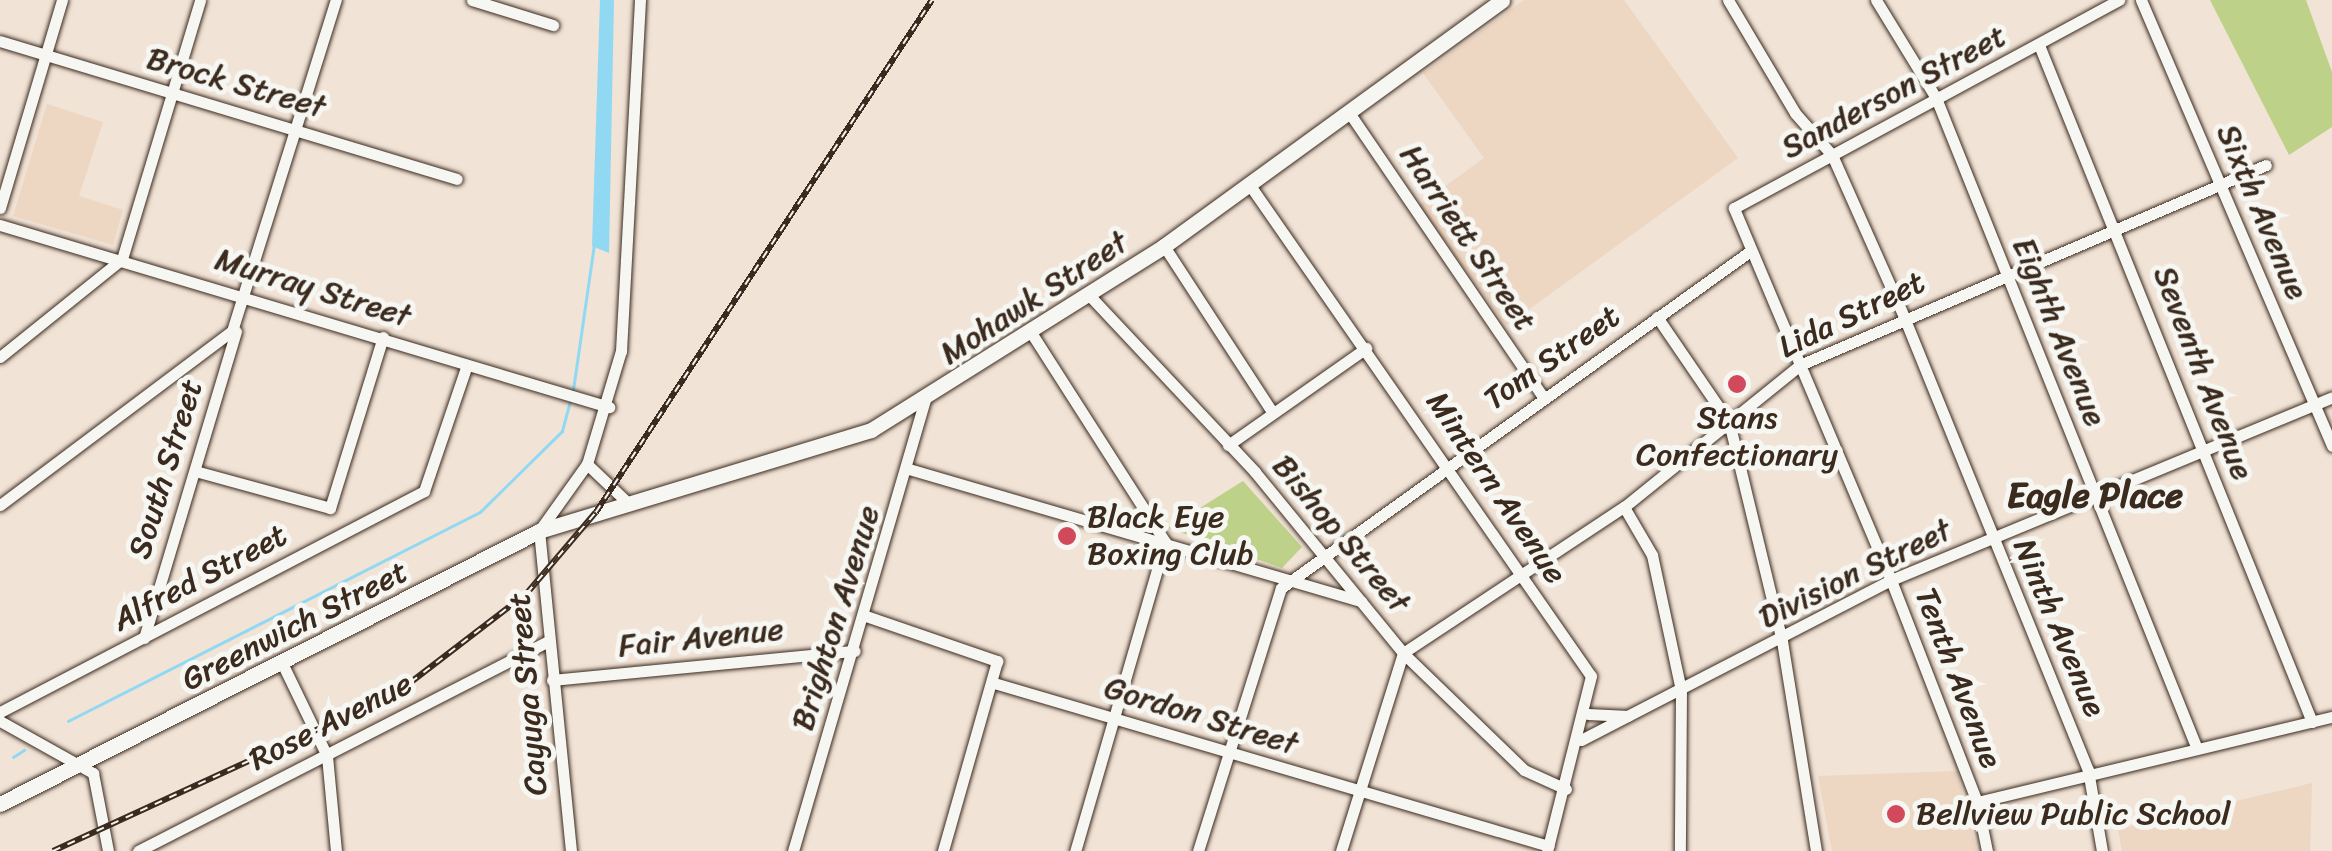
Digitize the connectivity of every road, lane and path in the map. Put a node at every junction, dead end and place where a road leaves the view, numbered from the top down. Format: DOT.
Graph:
graph roads {
  1 [pos="62,0"];
  2 [pos="200,0"];
  3 [pos="336,0"];
  4 [pos="472,0"];
  5 [pos="640,0"];
  6 [pos="1502,0"];
  7 [pos="1728,0"];
  8 [pos="1876,0"];
  9 [pos="2119,0"];
  10 [pos="2141,0"];
  11 [pos="554,25"];
  12 [pos="0,41"];
  13 [pos="2038,46"];
  14 [pos="45,55"];
  15 [pos="172,93"];
  16 [pos="1936,98"];
  17 [pos="1348,111"];
  18 [pos="296,129"];
  19 [pos="1832,155"];
  20 [pos="2266,164"];
  21 [pos="457,179"];
  22 [pos="2219,183"];
  23 [pos="1249,184"];
  24 [pos="0,208"];
  25 [pos="0,225"];
  26 [pos="2116,226"];
  27 [pos="1164,246"];
  28 [pos="1750,252"];
  29 [pos="122,258"];
  30 [pos="2005,274"];
  31 [pos="1089,295"];
  32 [pos="247,297"];
  33 [pos="240,316"];
  34 [pos="1904,316"];
  35 [pos="1657,317"];
  36 [pos="1032,334"];
  37 [pos="382,338"];
  38 [pos="1366,348"];
  39 [pos="0,357"];
  40 [pos="467,365"];
  41 [pos="1800,366"];
  42 [pos="1543,396"];
  43 [pos="2332,397"];
  44 [pos="925,400"];
  45 [pos="2315,404"];
  46 [pos="604,405"];
  47 [pos="1273,413"];
  48 [pos="1729,422"];
  49 [pos="1228,445"];
  50 [pos="2332,446"];
  51 [pos="2202,450"];
  52 [pos="586,464"];
  53 [pos="1448,466"];
  54 [pos="909,469"];
  55 [pos="195,471"];
  56 [pos="2095,494"];
  57 [pos="626,502"];
  58 [pos="0,505"];
  59 [pos="1624,507"];
  60 [pos="539,531"];
  61 [pos="1992,539"];
  62 [pos="1165,542"];
  63 [pos="1324,553"];
  64 [pos="1521,572"];
  65 [pos="1290,579"];
  66 [pos="1890,580"];
  67 [pos="1361,601"];
  68 [pos="866,616"];
  69 [pos="144,638"];
  70 [pos="548,641"];
  71 [pos="1782,641"];
  72 [pos="855,651"];
  73 [pos="1403,653"];
  74 [pos="283,664"];
  75 [pos="552,680"];
  76 [pos="994,683"];
  77 [pos="1681,690"];
  78 [pos="0,712"];
  79 [pos="1588,714"];
  80 [pos="1628,716"];
  81 [pos="2332,717"];
  82 [pos="1114,718"];
  83 [pos="0,721"];
  84 [pos="2312,722"];
  85 [pos="1581,740"];
  86 [pos="2197,749"];
  87 [pos="1229,754"];
  88 [pos="327,756"];
  89 [pos="84,763"];
  90 [pos="2088,770"];
  91 [pos="1566,789"];
  92 [pos="1359,791"];
  93 [pos="1977,802"];
  94 [pos="0,804"];
  95 [pos="1548,849"];
  96 [pos="108,851"];
  97 [pos="138,851"];
  98 [pos="336,851"];
  99 [pos="571,851"];
  100 [pos="794,851"];
  101 [pos="943,851"];
  102 [pos="1075,851"];
  103 [pos="1198,851"];
  104 [pos="1341,851"];
  105 [pos="1680,851"];
  106 [pos="1816,851"];
  107 [pos="1987,851"];
  108 [pos="2102,851"];
  1 -- 14 [label="street"];
  2 -- 15 [label="street"];
  3 -- 18 [label="street, South Street"];
  4 -- 11 [label="street"];
  5 -- 46 [label="street, Greenwich Street"];
  6 -- 17 [label="street, Mohawk Street"];
  7 -- 19 [label="street, Ninth Avenue"];
  8 -- 16 [label="street, Eighth Avenue"];
  9 -- 13 [label="street, Sanderson Street"];
  10 -- 22 [label="street, Sixth Avenue"];
  12 -- 14 [label="street, Brock Street"];
  13 -- 16 [label="street, Sanderson Street"];
  13 -- 26 [label="street, Seventh Avenue"];
  14 -- 15 [label="street, Brock Street"];
  14 -- 24 [label="street"];
  15 -- 18 [label="street, Brock Street"];
  15 -- 29 [label="street"];
  16 -- 19 [label="street, Sanderson Street"];
  16 -- 30 [label="street, Eighth Avenue"];
  17 -- 23 [label="street, Mohawk Street"];
  17 -- 42 [label="street, Harriett Street"];
  18 -- 21 [label="street, Brock Street"];
  18 -- 32 [label="street, South Street"];
  19 -- 28 [label="street, Sanderson Street"];
  19 -- 34 [label="street, Ninth Avenue"];
  20 -- 22 [label="street, Lida Street"];
  22 -- 26 [label="street, Lida Street"];
  22 -- 45 [label="street, Sixth Avenue"];
  23 -- 27 [label="street, Mohawk Street"];
  23 -- 38 [label="street, Mintern Avenue"];
  25 -- 29 [label="street, Murray Street"];
  26 -- 30 [label="street, Lida Street"];
  26 -- 51 [label="street, Seventh Avenue"];
  27 -- 31 [label="street, Mohawk Street"];
  27 -- 47 [label="street"];
  28 -- 35 [label="street, Tom Street"];
  28 -- 41 [label="street, Tenth Avenue"];
  29 -- 32 [label="street, Murray Street"];
  29 -- 39 [label="street"];
  30 -- 34 [label="street, Lida Street"];
  30 -- 56 [label="street, Eighth Avenue"];
  31 -- 36 [label="street, Mohawk Street"];
  31 -- 49 [label="street, Bishop Street"];
  32 -- 33 [label="street, South Street"];
  32 -- 37 [label="street, Murray Street"];
  33 -- 55 [label="street, South Street"];
  33 -- 58 [label="street"];
  34 -- 41 [label="street, Lida Street"];
  34 -- 61 [label="street, Ninth Avenue"];
  35 -- 42 [label="street, Tom Street"];
  35 -- 48 [label="street"];
  36 -- 44 [label="street, Mohawk Street"];
  36 -- 62 [label="street"];
  37 -- 40 [label="street, Murray Street"];
  37 -- 55 [label="street"];
  38 -- 47 [label="street"];
  38 -- 53 [label="street, Mintern Avenue"];
  40 -- 46 [label="street, Murray Street"];
  40 -- 69 [label="street, Alfred Street"];
  41 -- 48 [label="street, Lida Street"];
  41 -- 66 [label="street, Tenth Avenue"];
  42 -- 53 [label="street, Tom Street"];
  43 -- 45 [label="street, Division Street"];
  44 -- 54 [label="street, Brighton Avenue"];
  44 -- 57 [label="street, Mohawk Street"];
  45 -- 50 [label="street, Sixth Avenue"];
  45 -- 51 [label="street, Division Street"];
  46 -- 52 [label="street, Greenwich Street"];
  47 -- 49 [label="street"];
  48 -- 59 [label="street, Lida Street"];
  48 -- 71 [label="street"];
  49 -- 63 [label="street, Bishop Street"];
  51 -- 56 [label="street, Division Street"];
  51 -- 84 [label="street, Seventh Avenue"];
  52 -- 57 [label="street"];
  52 -- 60 [label="street, Greenwich Street"];
  53 -- 63 [label="street, Tom Street"];
  53 -- 64 [label="street, Mintern Avenue"];
  54 -- 62 [label="street"];
  54 -- 68 [label="street, Brighton Avenue"];
  55 -- 69 [label="street, South Street"];
  56 -- 61 [label="street, Division Street"];
  56 -- 86 [label="street, Eighth Avenue"];
  57 -- 60 [label="street, Mohawk Street"];
  59 -- 64 [label="street, Lida Street"];
  59 -- 77 [label="street"];
  60 -- 70 [label="street, Cayuga Street"];
  60 -- 74 [label="street, Greenwich Street"];
  61 -- 66 [label="street, Division Street"];
  61 -- 90 [label="street, Ninth Avenue"];
  62 -- 65 [label="street"];
  62 -- 82 [label="street"];
  63 -- 65 [label="street, Tom Street"];
  63 -- 67 [label="street, Bishop Street"];
  64 -- 73 [label="street, Lida Street"];
  64 -- 79 [label="street, Mintern Avenue"];
  65 -- 67 [label="street"];
  65 -- 87 [label="street"];
  66 -- 71 [label="street, Division Street"];
  66 -- 93 [label="street, Tenth Avenue"];
  67 -- 73 [label="street, Bishop Street"];
  68 -- 72 [label="street, Brighton Avenue"];
  68 -- 76 [label="street"];
  69 -- 78 [label="street, Alfred Street"];
  70 -- 75 [label="street, Cayuga Street"];
  70 -- 88 [label="street, Rose Avenue"];
  71 -- 77 [label="street, Division Street"];
  71 -- 106 [label="street"];
  72 -- 75 [label="street, Fair Avenue"];
  72 -- 100 [label="street, Brighton Avenue"];
  73 -- 91 [label="street, Bishop Street"];
  73 -- 92 [label="street"];
  74 -- 88 [label="street"];
  74 -- 89 [label="street, Greenwich Street"];
  75 -- 99 [label="street, Cayuga Street"];
  76 -- 82 [label="street, Gordon Street"];
  76 -- 101 [label="street"];
  77 -- 80 [label="street, Division Street"];
  77 -- 105 [label="street"];
  79 -- 80 [label="street, Division Street"];
  79 -- 85 [label="street, Mintern Avenue"];
  80 -- 85 [label="street, Division Street"];
  81 -- 84 [label="street"];
  82 -- 87 [label="street, Gordon Street"];
  82 -- 102 [label="street"];
  83 -- 89 [label="street"];
  84 -- 86 [label="street"];
  85 -- 91 [label="street, Mintern Avenue"];
  86 -- 90 [label="street"];
  87 -- 92 [label="street, Gordon Street"];
  87 -- 103 [label="street"];
  88 -- 97 [label="street, Rose Avenue"];
  88 -- 98 [label="street"];
  89 -- 94 [label="street, Greenwich Street"];
  89 -- 96 [label="street"];
  90 -- 93 [label="street"];
  90 -- 108 [label="street, Ninth Avenue"];
  91 -- 95 [label="street, Mintern Avenue"];
  92 -- 95 [label="street, Gordon Street"];
  92 -- 104 [label="street"];
  93 -- 107 [label="street, Tenth Avenue"];
}
